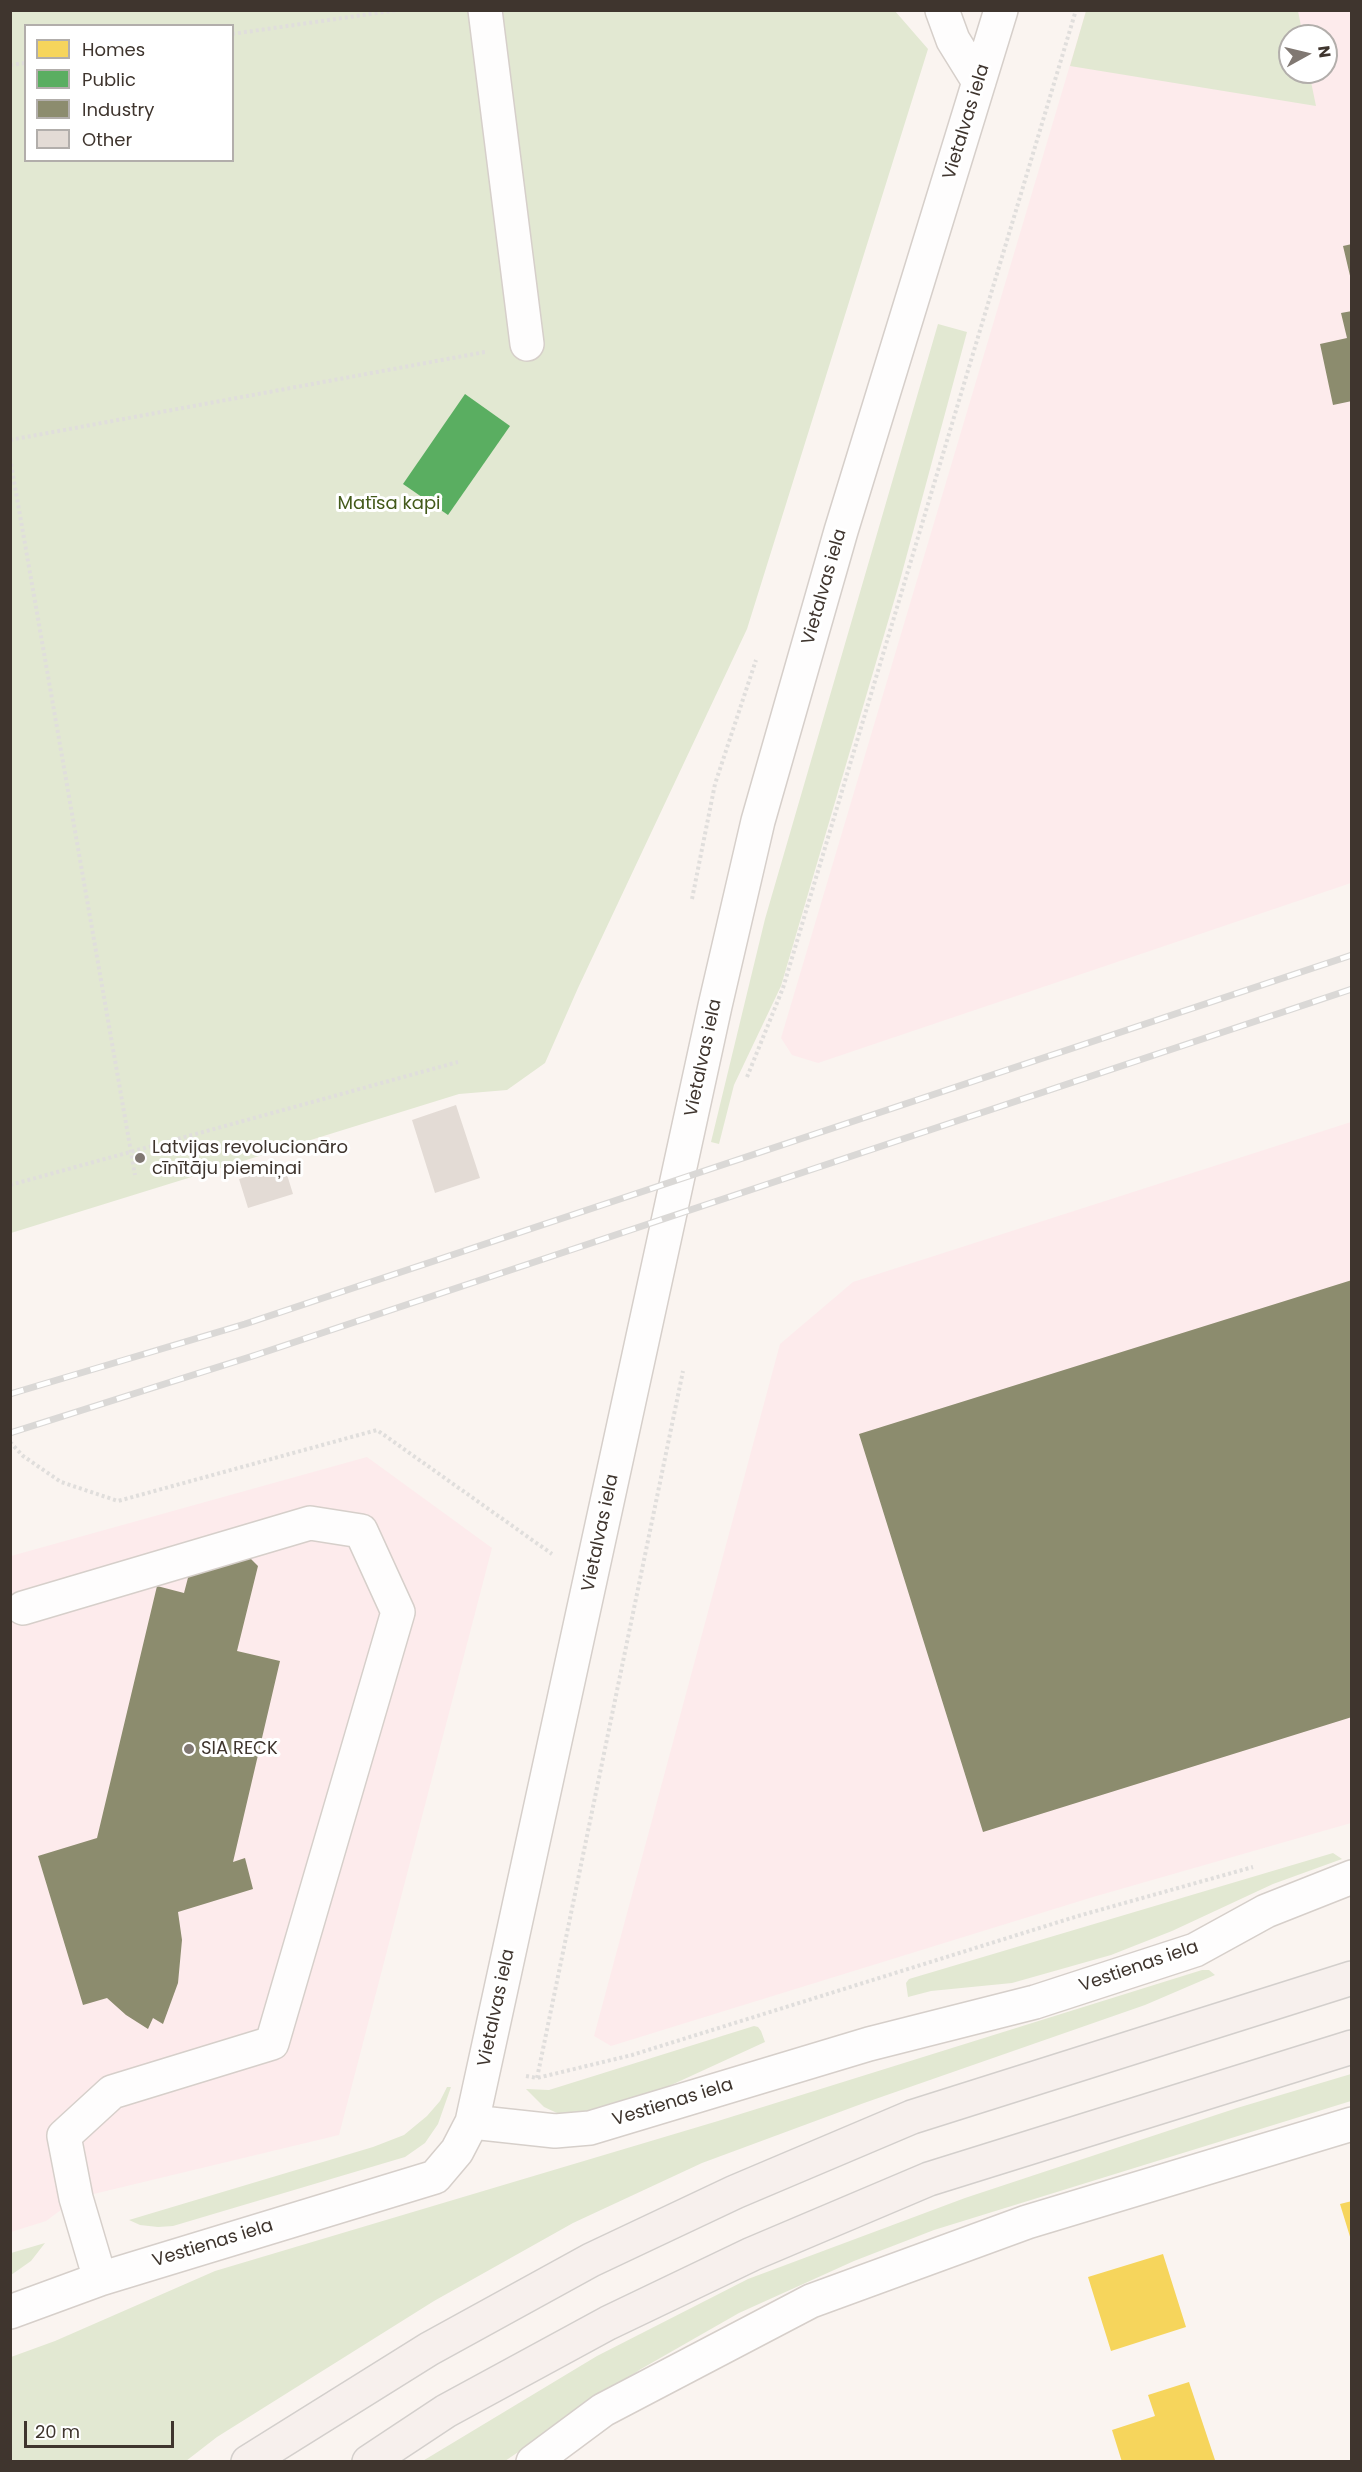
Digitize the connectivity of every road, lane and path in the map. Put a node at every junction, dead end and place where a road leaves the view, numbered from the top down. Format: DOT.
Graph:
graph roads {
  1 [pos="398,10"];
  2 [pos="485,10"];
  3 [pos="942,10"];
  4 [pos="1001,10"];
  5 [pos="1076,10"];
  6 [pos="234,34"];
  7 [pos="979,82"];
  8 [pos="527,344"];
  9 [pos="10,440"];
  10 [pos="10,458"];
  11 [pos="458,1062"];
  12 [pos="746,1078"];
  13 [pos="131,1152"];
  14 [pos="135,1175"];
  15 [pos="10,1185"];
  16 [pos="684,1365"];
  17 [pos="10,1442"];
  18 [pos="558,1558"];
  19 [pos="23,1608"];
  20 [pos="1260,1864"];
  21 [pos="1352,1876"];
  22 [pos="1352,1978"];
  23 [pos="1352,2047"];
  24 [pos="472,2122"];
  25 [pos="1352,2124"];
  26 [pos="100,2279"];
  27 [pos="10,2312"];
  28 [pos="248,2462"];
  29 [pos="369,2462"];
  30 [pos="532,2462"];
  1 -- 6 [label="path"];
  2 -- 8 [label="street"];
  3 -- 7 [label="street"];
  4 -- 7 [label="street, Vietalvas iela"];
  5 -- 12 [label="path"];
  7 -- 24 [label="street, Vietalvas iela"];
  8 -- 9 [label="path"];
  10 -- 13 [label="path"];
  11 -- 13 [label="path"];
  13 -- 14 [label="path"];
  13 -- 15 [label="path"];
  16 -- 20 [label="path"];
  17 -- 18 [label="path"];
  19 -- 26 [label="street"];
  21 -- 24 [label="street, Vestienas iela"];
  22 -- 28 [label="main road"];
  23 -- 29 [label="main road"];
  24 -- 26 [label="street, Vestienas iela"];
  25 -- 30 [label="street"];
  26 -- 27 [label="street, Vestienas iela"];
}
